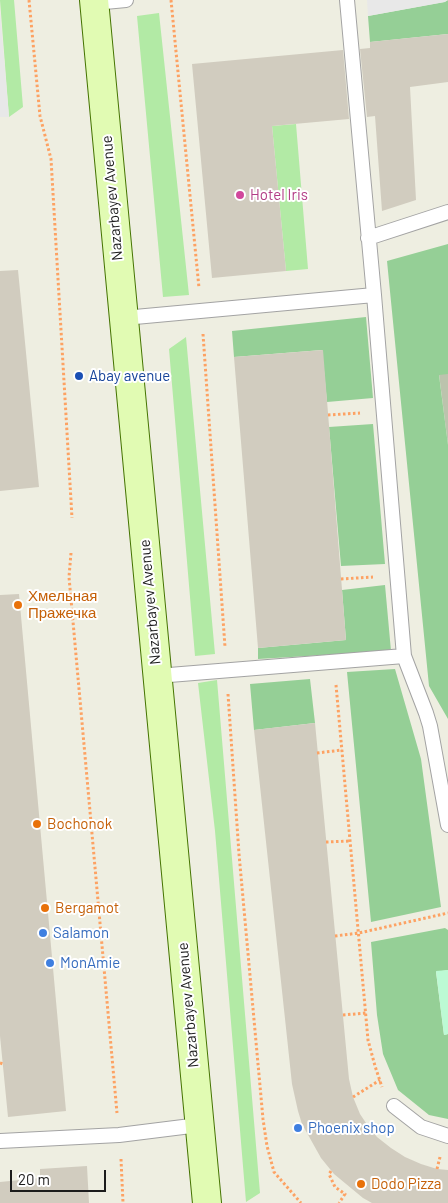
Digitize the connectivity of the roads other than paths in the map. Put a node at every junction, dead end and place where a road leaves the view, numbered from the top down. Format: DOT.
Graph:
graph roads {
  1 [pos="126,0"];
  2 [pos="347,0"];
  3 [pos="94,1"];
  4 [pos="448,212"];
  5 [pos="368,238"];
  6 [pos="374,295"];
  7 [pos="124,318"];
  8 [pos="404,656"];
  9 [pos="157,676"];
  10 [pos="448,825"];
  11 [pos="394,1106"];
  12 [pos="199,1125"];
  13 [pos="448,1136"];
  14 [pos="0,1141"];
  15 [pos="207,1203"];
  1 -- 3 [label="lane"];
  2 -- 5 [label="lane"];
  3 -- 7 [label="main road, Nazarbayev Avenue"];
  4 -- 5 [label="lane"];
  5 -- 6 [label="lane"];
  6 -- 7 [label="lane"];
  6 -- 8 [label="lane"];
  7 -- 9 [label="main road, Nazarbayev Avenue"];
  8 -- 9 [label="lane"];
  8 -- 10 [label="lane"];
  9 -- 12 [label="main road, Nazarbayev Avenue"];
  11 -- 13 [label="lane"];
  12 -- 14 [label="lane"];
  12 -- 15 [label="main road, Nazarbayev Avenue"];
}
